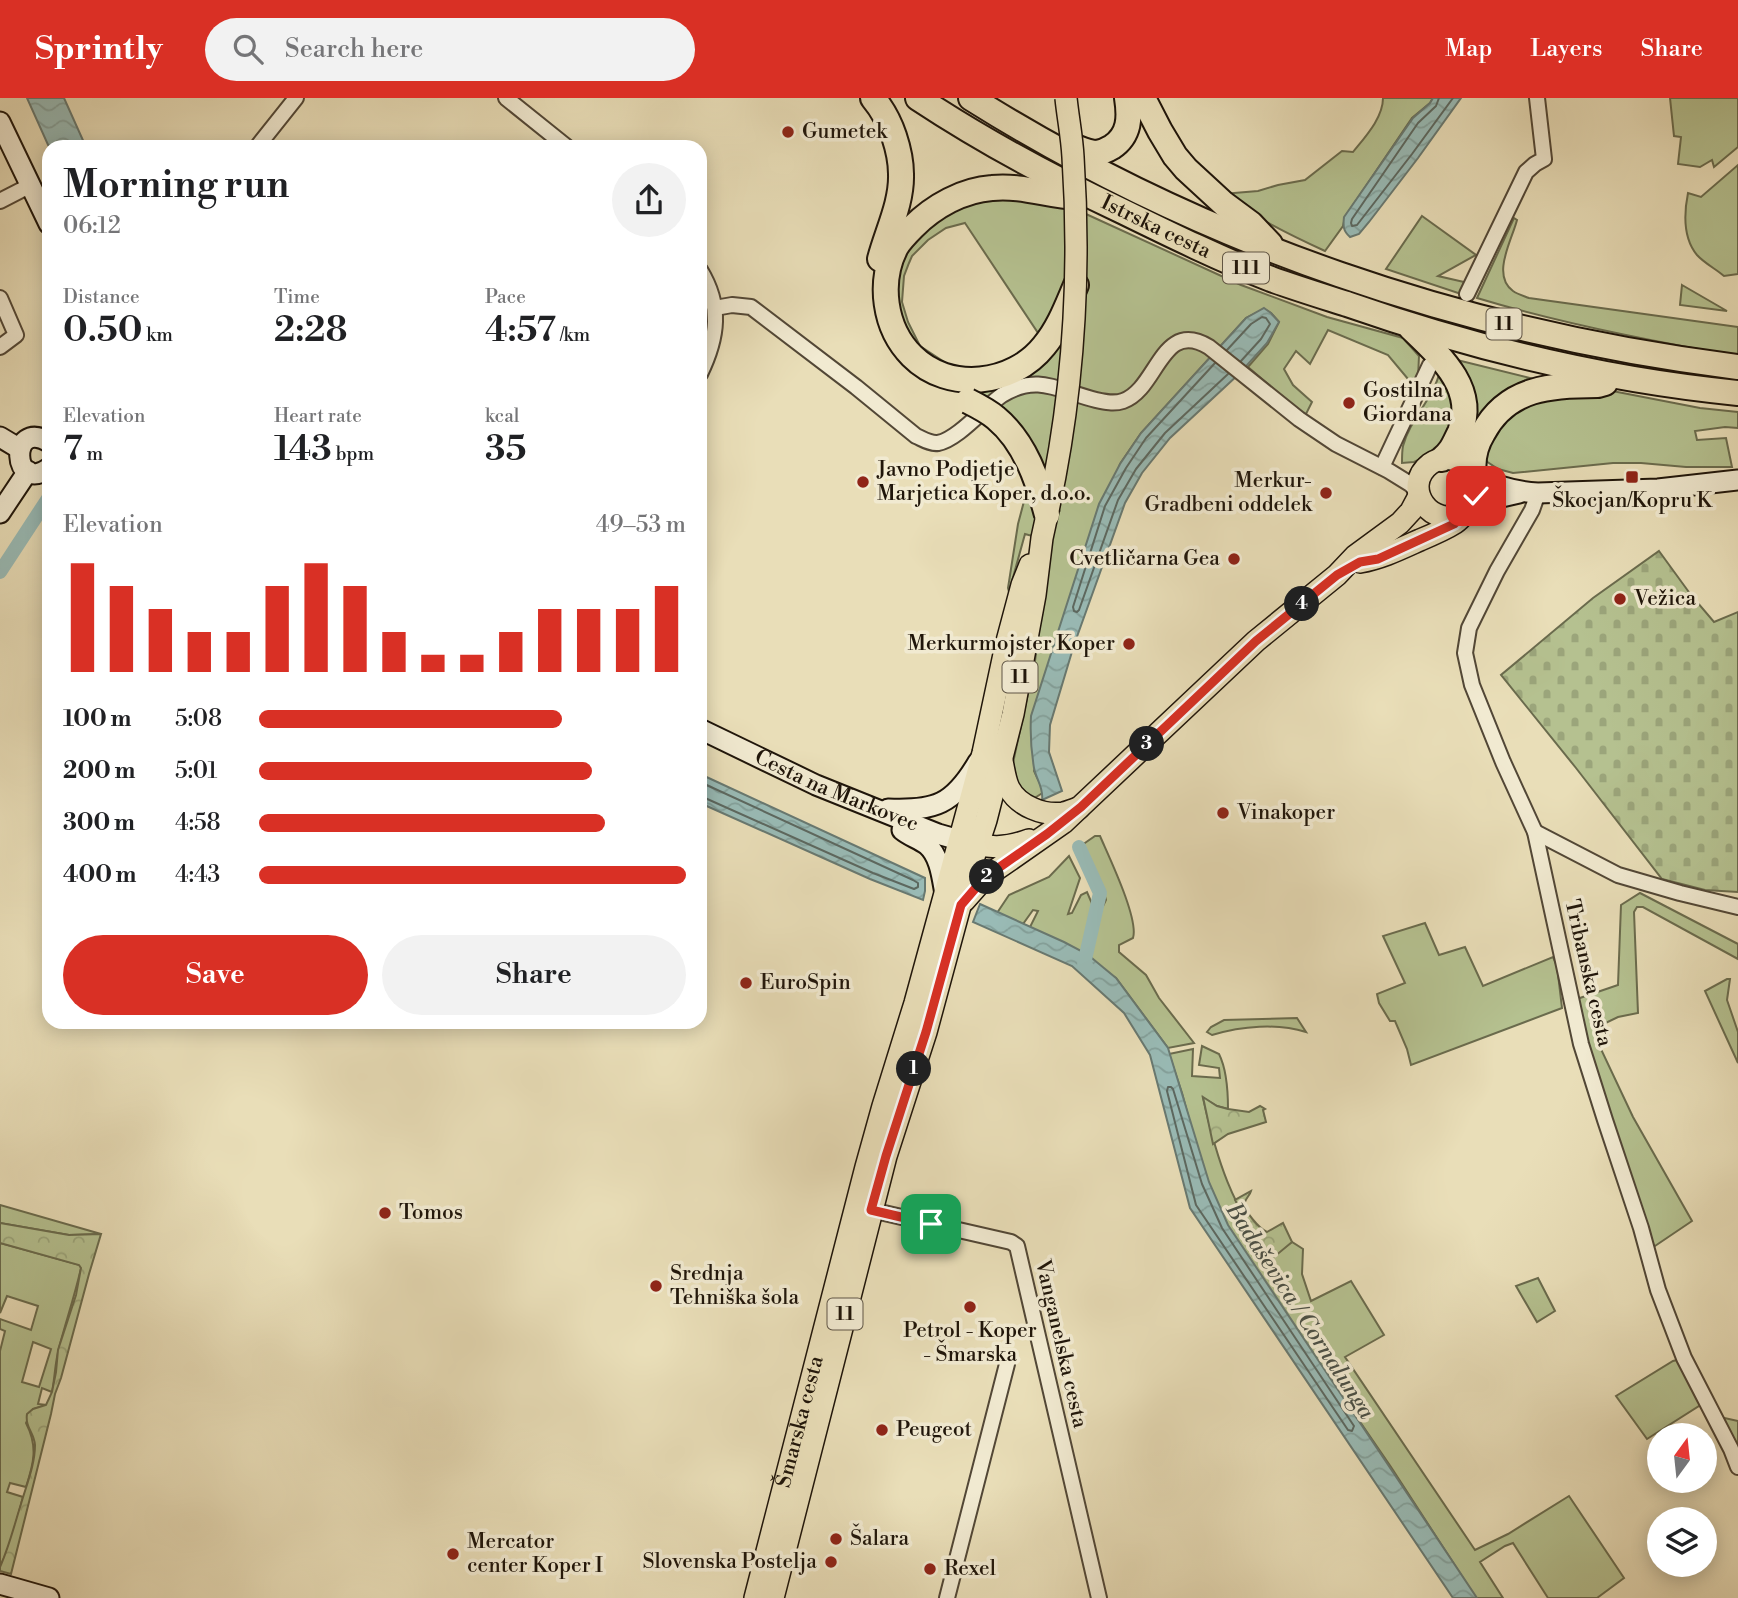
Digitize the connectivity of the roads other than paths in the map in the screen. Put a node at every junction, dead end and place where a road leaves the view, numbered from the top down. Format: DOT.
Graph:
graph roads {
  1 [pos="296,98"];
  2 [pos="506,98"];
  3 [pos="873,98"];
  4 [pos="918,98"];
  5 [pos="971,98"];
  6 [pos="1066,98"];
  7 [pos="1127,98"];
  8 [pos="1143,98"];
  9 [pos="1537,98"];
  10 [pos="0,122"];
  11 [pos="1026,133"];
  12 [pos="263,140"];
  13 [pos="558,140"];
  14 [pos="31,186"];
  15 [pos="1091,196"];
  16 [pos="0,201"];
  17 [pos="42,209"];
  18 [pos="1278,253"];
  19 [pos="707,281"];
  20 [pos="1076,284"];
  21 [pos="1467,294"];
  22 [pos="0,298"];
  23 [pos="715,308"];
  24 [pos="1408,326"];
  25 [pos="0,347"];
  26 [pos="707,358"];
  27 [pos="1430,365"];
  28 [pos="1738,367"];
  29 [pos="1623,378"];
  30 [pos="1738,393"];
  31 [pos="971,399"];
  32 [pos="0,437"];
  33 [pos="42,438"];
  34 [pos="20,449"];
  35 [pos="1436,461"];
  36 [pos="1386,469"];
  37 [pos="27,471"];
  38 [pos="42,473"];
  39 [pos="1475,476"];
  40 [pos="1738,480"];
  41 [pos="1531,493"];
  42 [pos="1419,494"];
  43 [pos="1467,510"];
  44 [pos="0,513"];
  45 [pos="1437,516"];
  46 [pos="1045,527"];
  47 [pos="1360,562"];
  48 [pos="1337,575"];
  49 [pos="707,732"];
  50 [pos="992,756"];
  51 [pos="1081,807"];
  52 [pos="873,808"];
  53 [pos="1535,832"];
  54 [pos="1047,834"];
  55 [pos="969,843"];
  56 [pos="953,900"];
  57 [pos="1738,907"];
  58 [pos="871,1210"];
  59 [pos="1007,1364"];
  60 [pos="1738,1467"];
  61 [pos="0,1584"];
  62 [pos="50,1598"];
  63 [pos="755,1598"];
  64 [pos="773,1598"];
  65 [pos="947,1598"];
  66 [pos="1099,1598"];
  1 -- 12 [label="street"];
  2 -- 13 [label="street"];
  3 -- 31 [label="highway"];
  4 -- 15 [label="highway, Istrska cesta / 111"];
  5 -- 11 [label="highway, Istrska cesta / 11"];
  6 -- 20 [label="main road, 11, bridge"];
  7 -- 11 [label="highway"];
  8 -- 18 [label="highway"];
  9 -- 21 [label="street"];
  10 -- 14 [label="street"];
  11 -- 18 [label="highway, Istrska cesta / 11"];
  14 -- 16 [label="street"];
  14 -- 17 [label="street"];
  15 -- 24 [label="highway, Istrska cesta / 111"];
  15 -- 31 [label="highway"];
  18 -- 28 [label="highway, 11"];
  19 -- 23 [label="street"];
  20 -- 31 [label="highway"];
  20 -- 46 [label="main road, 11, bridge"];
  22 -- 25 [label="street"];
  23 -- 26 [label="street"];
  23 -- 31 [label="street"];
  24 -- 29 [label="highway, 111"];
  24 -- 35 [label="highway"];
  27 -- 36 [label="street"];
  29 -- 30 [label="highway"];
  29 -- 39 [label="highway"];
  31 -- 36 [label="street"];
  31 -- 46 [label="highway, bridge"];
  32 -- 34 [label="street"];
  33 -- 34 [label="street"];
  34 -- 37 [label="street"];
  35 -- 36 [label="street"];
  35 -- 39 [label="main road"];
  35 -- 42 [label="main road"];
  36 -- 42 [label="street"];
  37 -- 38 [label="street"];
  37 -- 44 [label="street"];
  39 -- 41 [label="street"];
  39 -- 43 [label="main road"];
  40 -- 41 [label="street"];
  41 -- 43 [label="street"];
  41 -- 53 [label="street, Tribanska cesta"];
  42 -- 45 [label="main road"];
  42 -- 48 [label="main road"];
  43 -- 45 [label="main road"];
  43 -- 47 [label="main road"];
  45 -- 47 [label="main road"];
  46 -- 50 [label="main road, 11"];
  47 -- 48 [label="main road"];
  48 -- 51 [label="main road"];
  49 -- 52 [label="street, Cesta na Markovec"];
  50 -- 51 [label="main road"];
  50 -- 52 [label="street"];
  50 -- 55 [label="main road, 11"];
  51 -- 54 [label="main road"];
  52 -- 55 [label="street, Cesta na Markovec"];
  52 -- 56 [label="street"];
  53 -- 57 [label="street"];
  53 -- 60 [label="street, Tribanska cesta"];
  54 -- 55 [label="main road"];
  54 -- 56 [label="main road"];
  55 -- 56 [label="main road, Šmarska cesta / 11"];
  56 -- 58 [label="main road, Šmarska cesta / 11"];
  56 -- 63 [label="main road, Šmarska cesta / 11"];
  58 -- 64 [label="main road, Šmarska cesta / 11"];
  58 -- 66 [label="street, Vanganelska cesta"];
  59 -- 65 [label="street"];
  61 -- 62 [label="street"];
}
